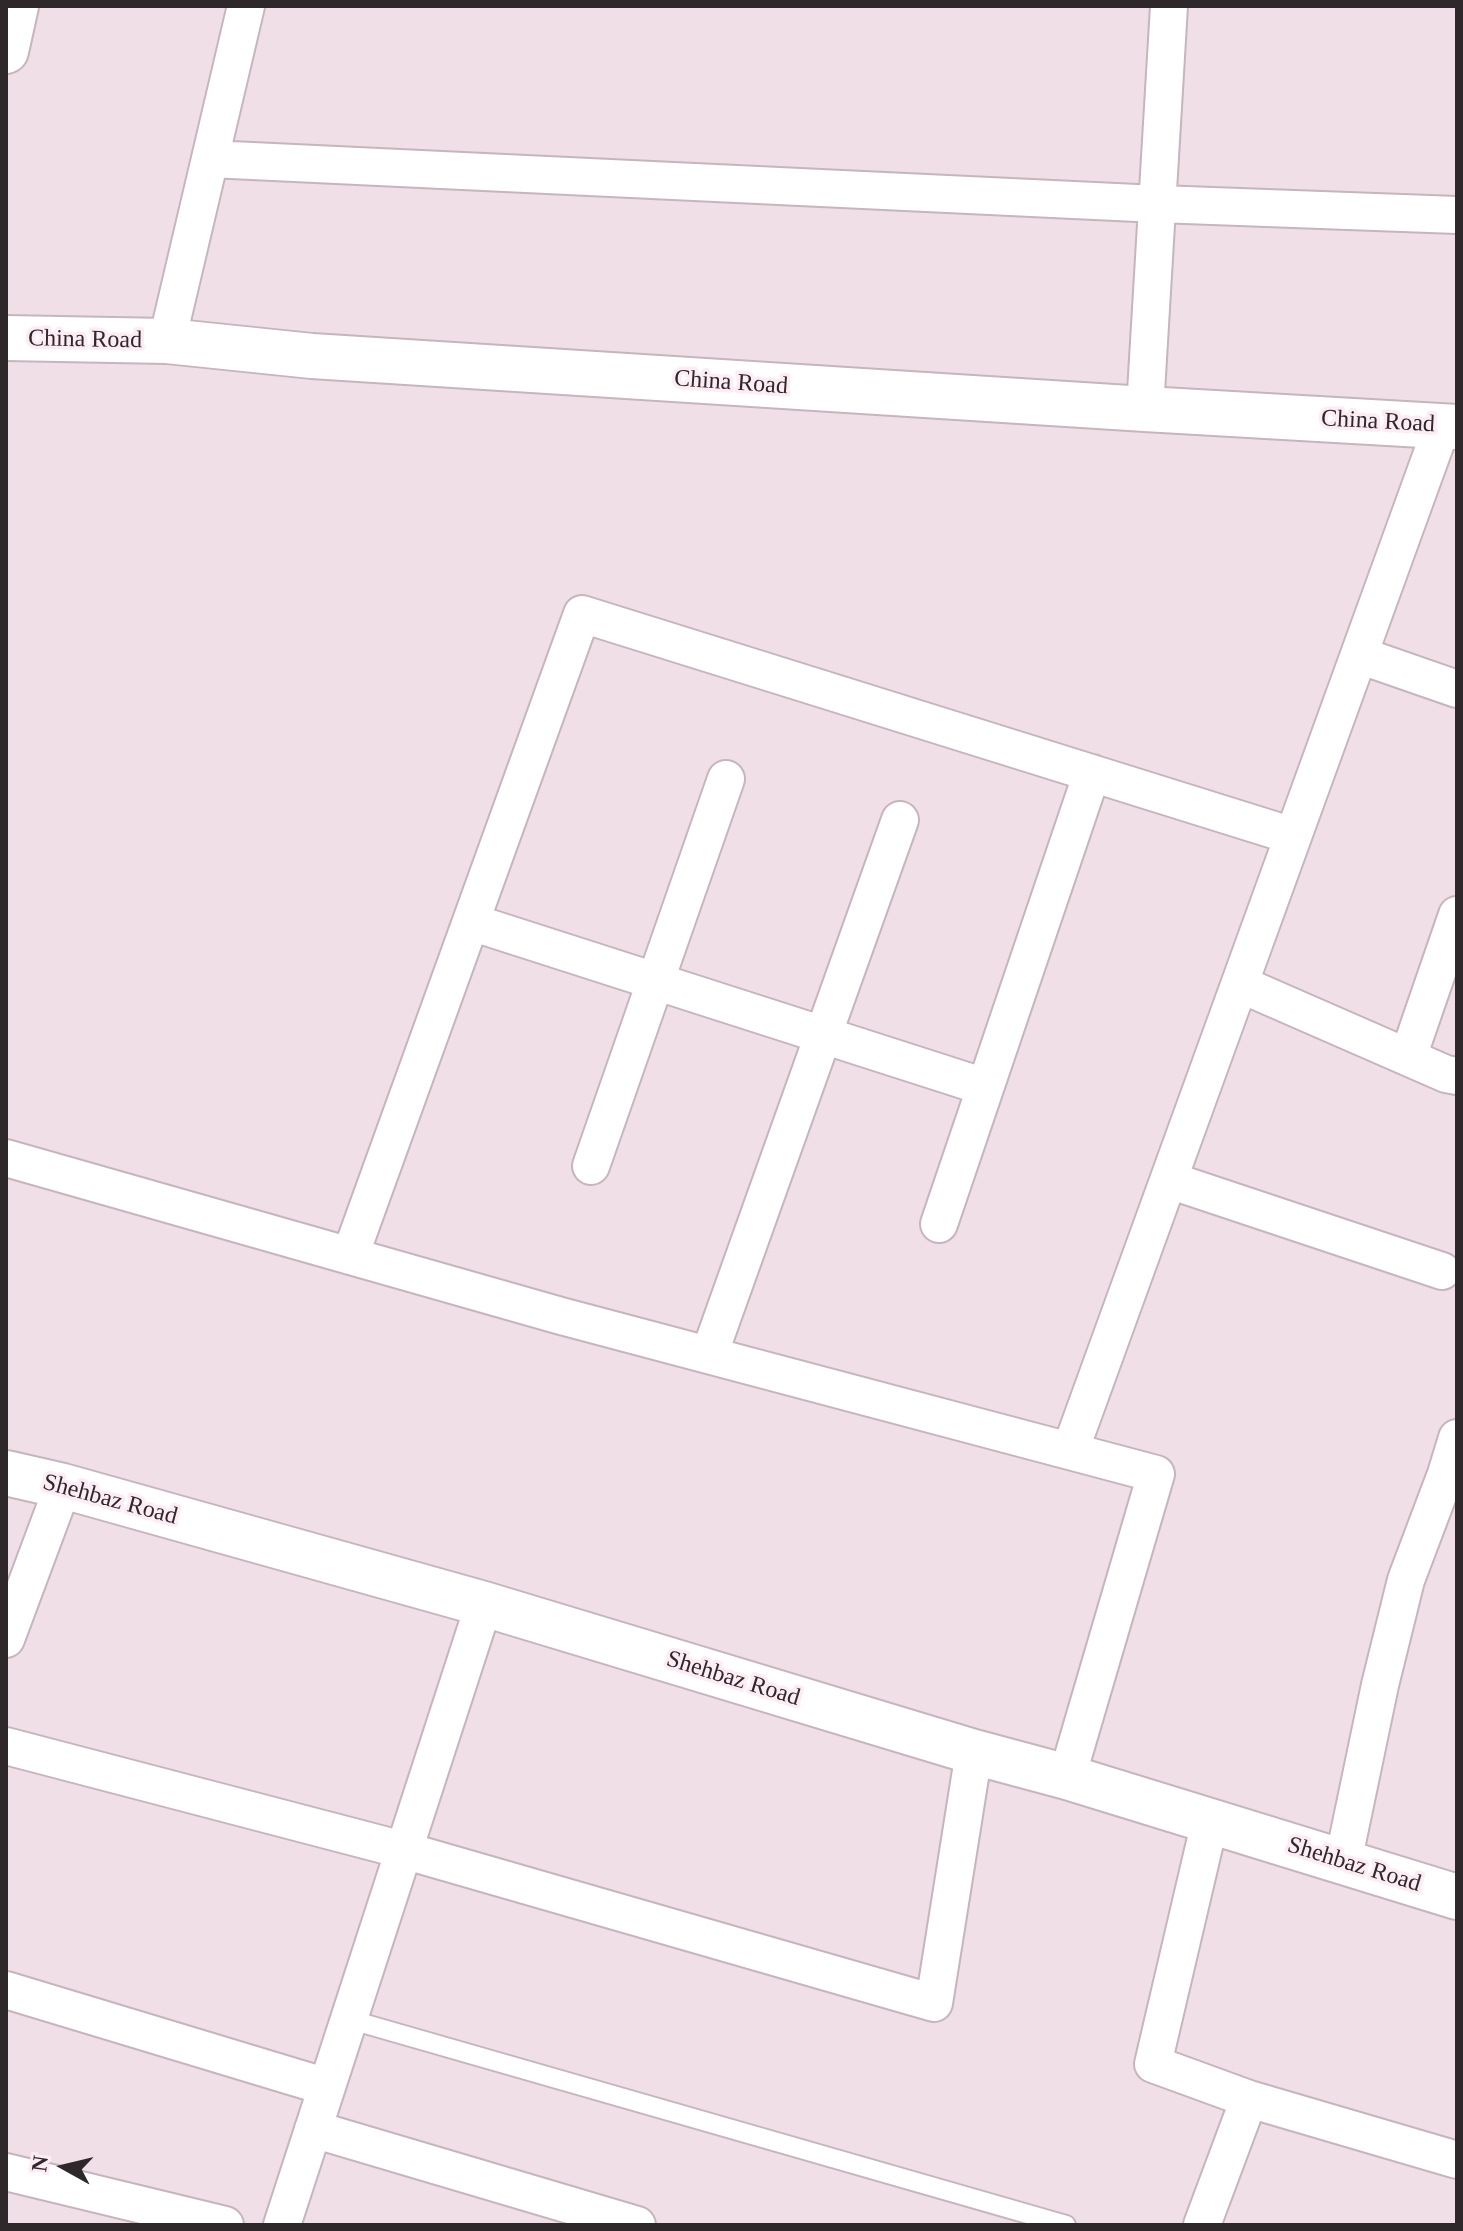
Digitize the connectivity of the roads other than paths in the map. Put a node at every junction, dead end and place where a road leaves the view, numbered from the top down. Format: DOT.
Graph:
graph roads {
  1 [pos="16,6"];
  2 [pos="246,6"];
  3 [pos="1169,6"];
  4 [pos="6,51"];
  5 [pos="210,159"];
  6 [pos="1158,204"];
  7 [pos="1457,215"];
  8 [pos="6,338"];
  9 [pos="167,341"];
  10 [pos="1145,409"];
  11 [pos="1449,426"];
  12 [pos="1359,655"];
  13 [pos="1457,689"];
  14 [pos="1092,773"];
  15 [pos="726,779"];
  16 [pos="900,820"];
  17 [pos="1293,836"];
  18 [pos="1457,915"];
  19 [pos="471,922"];
  20 [pos="656,981"];
  21 [pos="1240,984"];
  22 [pos="824,1035"];
  23 [pos="1408,1057"];
  24 [pos="1457,1076"];
  25 [pos="985,1087"];
  26 [pos="6,1158"];
  27 [pos="591,1166"];
  28 [pos="1169,1180"];
  29 [pos="939,1224"];
  30 [pos="350,1256"];
  31 [pos="1442,1271"];
  32 [pos="709,1355"];
  33 [pos="1457,1438"];
  34 [pos="1070,1451"];
  35 [pos="6,1473"];
  36 [pos="63,1486"];
  37 [pos="484,1604"];
  38 [pos="6,1639"];
  39 [pos="6,1746"];
  40 [pos="974,1752"];
  41 [pos="1067,1777"];
  42 [pos="1210,1821"];
  43 [pos="403,1850"];
  44 [pos="1343,1862"];
  45 [pos="1457,1897"];
  46 [pos="6,1990"];
  47 [pos="348,2019"];
  48 [pos="327,2087"];
  49 [pos="1249,2099"];
  50 [pos="313,2129"];
  51 [pos="1457,2160"];
  52 [pos="6,2172"];
  53 [pos="225,2225"];
  54 [pos="282,2225"];
  55 [pos="637,2225"];
  56 [pos="1066,2225"];
  57 [pos="1202,2225"];
  1 -- 4 [label="street"];
  2 -- 5 [label="street"];
  3 -- 6 [label="street"];
  5 -- 6 [label="street"];
  5 -- 9 [label="street"];
  6 -- 7 [label="street"];
  6 -- 10 [label="street"];
  8 -- 9 [label="street, China Road"];
  9 -- 10 [label="street, China Road"];
  10 -- 11 [label="street, China Road"];
  11 -- 12 [label="street"];
  12 -- 13 [label="street"];
  12 -- 17 [label="street"];
  14 -- 17 [label="street"];
  14 -- 19 [label="street"];
  14 -- 25 [label="street"];
  15 -- 20 [label="street"];
  16 -- 22 [label="street"];
  17 -- 21 [label="street"];
  18 -- 23 [label="street"];
  19 -- 20 [label="street"];
  19 -- 30 [label="street"];
  20 -- 22 [label="street"];
  20 -- 27 [label="street"];
  21 -- 23 [label="street"];
  21 -- 28 [label="street"];
  22 -- 25 [label="street"];
  22 -- 32 [label="street"];
  23 -- 24 [label="street"];
  25 -- 29 [label="street"];
  26 -- 30 [label="street"];
  28 -- 31 [label="street"];
  28 -- 34 [label="street"];
  30 -- 32 [label="street"];
  32 -- 34 [label="street"];
  33 -- 44 [label="street"];
  34 -- 41 [label="street"];
  35 -- 36 [label="street, Shehbaz Road"];
  36 -- 37 [label="street, Shehbaz Road"];
  36 -- 38 [label="street"];
  37 -- 40 [label="street, Shehbaz Road"];
  37 -- 43 [label="street"];
  39 -- 43 [label="street"];
  40 -- 41 [label="street, Shehbaz Road"];
  40 -- 43 [label="street"];
  41 -- 42 [label="street, Shehbaz Road"];
  42 -- 44 [label="street, Shehbaz Road"];
  42 -- 49 [label="street"];
  43 -- 47 [label="street"];
  44 -- 45 [label="street, Shehbaz Road"];
  46 -- 48 [label="street"];
  47 -- 48 [label="street"];
  47 -- 56 [label="lane"];
  48 -- 50 [label="street"];
  49 -- 51 [label="street"];
  49 -- 57 [label="street"];
  50 -- 54 [label="street"];
  50 -- 55 [label="street"];
  52 -- 53 [label="street"];
}
